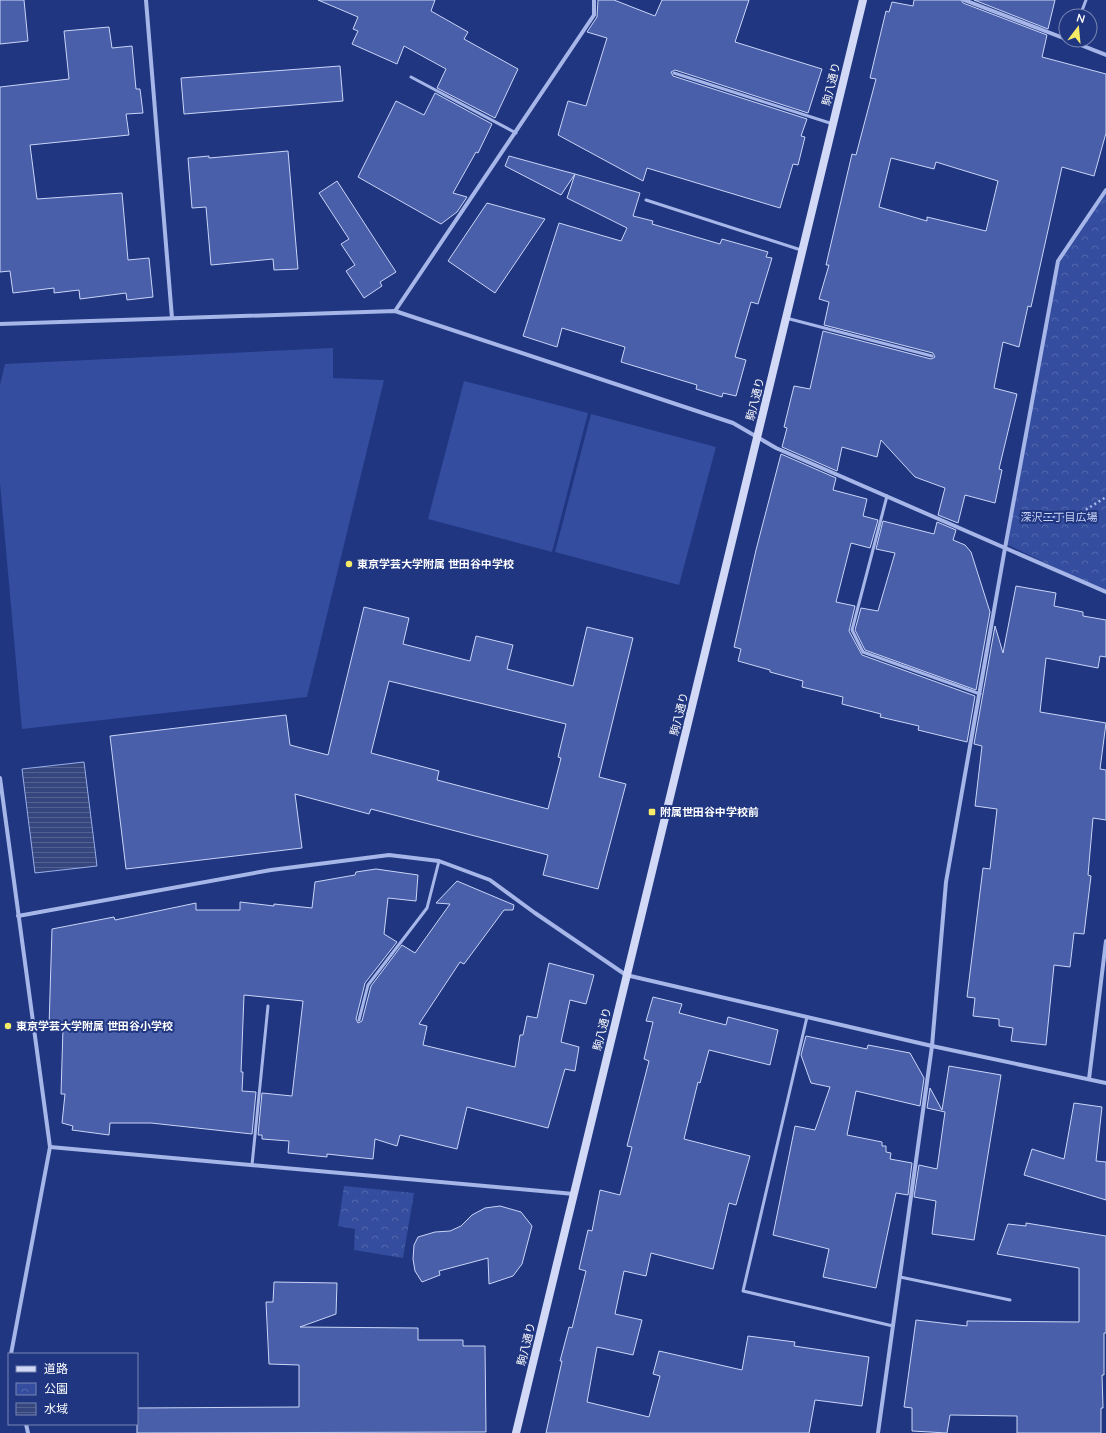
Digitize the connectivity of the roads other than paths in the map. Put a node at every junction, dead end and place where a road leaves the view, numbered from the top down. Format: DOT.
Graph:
graph roads {
  1 [pos="146,0"];
  2 [pos="594,0"];
  3 [pos="863,0"];
  4 [pos="964,0"];
  5 [pos="1058,36"];
  6 [pos="1089,48"];
  7 [pos="1106,55"];
  8 [pos="674,73"];
  9 [pos="411,77"];
  10 [pos="833,124"];
  11 [pos="516,133"];
  12 [pos="1106,190"];
  13 [pos="646,200"];
  14 [pos="802,251"];
  15 [pos="395,311"];
  16 [pos="172,318"];
  17 [pos="786,318"];
  18 [pos="0,324"];
  19 [pos="932,356"];
  20 [pos="757,437"];
  21 [pos="887,496"];
  22 [pos="1005,548"];
  23 [pos="1106,592"];
  24 [pos="980,694"];
  25 [pos="0,778"];
  26 [pos="439,861"];
  27 [pos="18,916"];
  28 [pos="1106,941"];
  29 [pos="626,975"];
  30 [pos="268,1006"];
  31 [pos="807,1017"];
  32 [pos="359,1020"];
  33 [pos="932,1046"];
  34 [pos="1089,1079"];
  35 [pos="1106,1083"];
  36 [pos="50,1147"];
  37 [pos="252,1165"];
  38 [pos="574,1194"];
  39 [pos="900,1277"];
  40 [pos="1010,1300"];
  41 [pos="893,1326"];
  42 [pos="11,1353"];
  43 [pos="516,1433"];
  44 [pos="878,1433"];
  1 -- 16 [label="street"];
  2 -- 11 [label="street"];
  3 -- 10 [label="street, 駒八通り"];
  4 -- 5 [label="street"];
  6 -- 7 [label="street"];
  8 -- 10 [label="lane"];
  9 -- 11 [label="lane"];
  10 -- 14 [label="street, 駒八通り"];
  11 -- 15 [label="street"];
  12 -- 22 [label="street"];
  13 -- 14 [label="lane"];
  14 -- 17 [label="street, 駒八通り"];
  15 -- 16 [label="street"];
  15 -- 20 [label="street"];
  16 -- 18 [label="street"];
  17 -- 19 [label="lane"];
  17 -- 20 [label="street, 駒八通り"];
  20 -- 21 [label="street"];
  20 -- 29 [label="street, 駒八通り"];
  21 -- 22 [label="street"];
  21 -- 24 [label="lane"];
  22 -- 23 [label="street"];
  22 -- 24 [label="street"];
  24 -- 33 [label="street"];
  25 -- 27 [label="street"];
  26 -- 27 [label="street"];
  26 -- 29 [label="street"];
  26 -- 32 [label="lane"];
  27 -- 36 [label="street"];
  28 -- 34 [label="street"];
  29 -- 31 [label="street"];
  29 -- 38 [label="street, 駒八通り"];
  30 -- 37 [label="lane"];
  31 -- 33 [label="street"];
  31 -- 41 [label="lane"];
  33 -- 34 [label="street"];
  33 -- 39 [label="street"];
  34 -- 35 [label="street"];
  36 -- 37 [label="street"];
  36 -- 42 [label="street"];
  37 -- 38 [label="street"];
  38 -- 43 [label="street, 駒八通り"];
  39 -- 40 [label="lane"];
  39 -- 41 [label="street"];
  41 -- 44 [label="street"];
}
